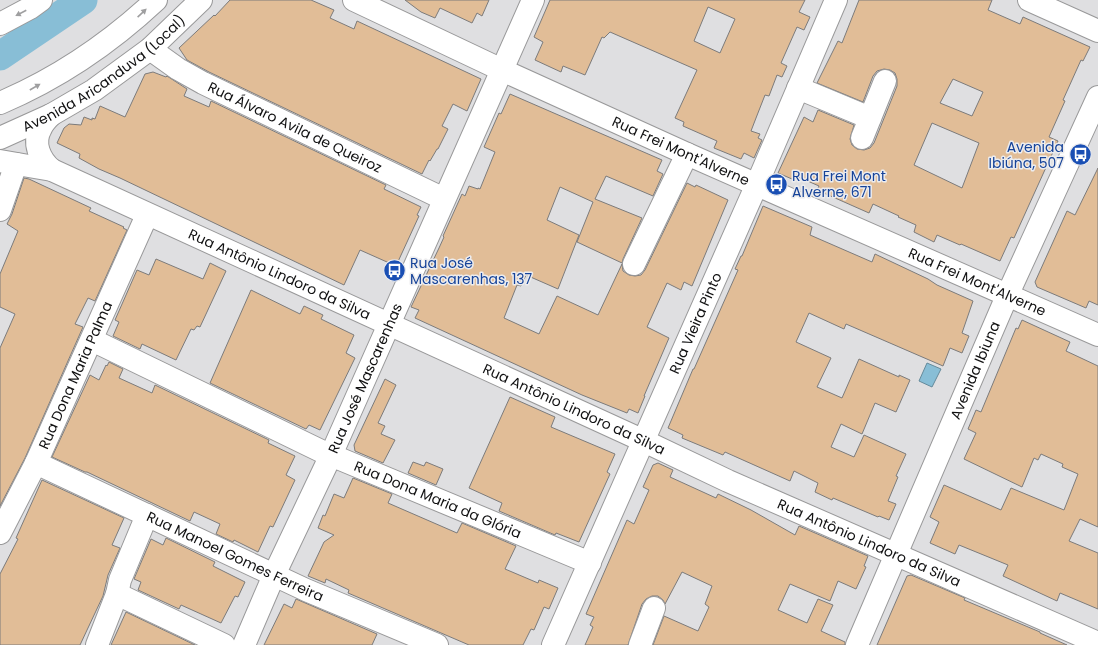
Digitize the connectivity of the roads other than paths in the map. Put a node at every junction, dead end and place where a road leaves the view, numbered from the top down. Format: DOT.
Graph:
graph roads {
  1 [pos="41,0"];
  2 [pos="156,0"];
  3 [pos="201,0"];
  4 [pos="354,0"];
  5 [pos="533,0"];
  6 [pos="836,0"];
  7 [pos="1029,0"];
  8 [pos="0,24"];
  9 [pos="1098,31"];
  10 [pos="150,49"];
  11 [pos="502,70"];
  12 [pos="885,81"];
  13 [pos="798,88"];
  14 [pos="1098,97"];
  15 [pos="0,103"];
  16 [pos="51,115"];
  17 [pos="0,138"];
  18 [pos="687,154"];
  19 [pos="8,162"];
  20 [pos="52,170"];
  21 [pos="757,184"];
  22 [pos="444,199"];
  23 [pos="0,210"];
  24 [pos="147,215"];
  25 [pos="634,264"];
  26 [pos="1007,296"];
  27 [pos="389,325"];
  28 [pos="1098,335"];
  29 [pos="92,340"];
  30 [pos="644,442"];
  31 [pos="330,455"];
  32 [pos="36,463"];
  33 [pos="147,515"];
  34 [pos="0,533"];
  35 [pos="896,555"];
  36 [pos="590,563"];
  37 [pos="274,575"];
  38 [pos="117,594"];
  39 [pos="654,608"];
  40 [pos="398,637"];
  41 [pos="1098,643"];
  42 [pos="248,644"];
  43 [pos="97,645"];
  44 [pos="224,645"];
  45 [pos="437,645"];
  46 [pos="553,645"];
  47 [pos="640,645"];
  48 [pos="857,645"];
  1 -- 8 [label="main road, one-way"];
  15 -- 2 [label="main road, one-way"];
  3 -- 10 [label="main road, Avenida Aricanduva (Local)"];
  4 -- 11 [label="main road, Rua Frei Mont'Alverne"];
  5 -- 11 [label="main road, Rua José Mascarenhas"];
  6 -- 13 [label="main road, Rua Vieira Pinto"];
  7 -- 9 [label="main road"];
  10 -- 16 [label="main road, Avenida Aricanduva (Local)"];
  10 -- 22 [label="main road, Rua Álvaro Avila de Queiroz"];
  11 -- 18 [label="main road, Rua Frei Mont'Alverne"];
  11 -- 22 [label="main road, Rua José Mascarenhas"];
  12 -- 13 [label="main road"];
  13 -- 21 [label="main road, Rua Vieira Pinto"];
  14 -- 26 [label="main road, Avenida Ibiuna"];
  16 -- 17 [label="main road, Avenida Aricanduva (Local)"];
  16 -- 20 [label="main road, Rua Antônio Lindoro da Silva"];
  18 -- 21 [label="main road, Rua Frei Mont'Alverne"];
  18 -- 25 [label="main road"];
  19 -- 20 [label="main road, Rua Antônio Lindoro da Silva"];
  19 -- 23 [label="main road"];
  20 -- 24 [label="main road, Rua Antônio Lindoro da Silva"];
  21 -- 26 [label="main road, Rua Frei Mont'Alverne"];
  21 -- 30 [label="main road, Rua Vieira Pinto"];
  22 -- 27 [label="main road, Rua José Mascarenhas"];
  24 -- 27 [label="main road, Rua Antônio Lindoro da Silva"];
  24 -- 29 [label="main road, Rua Dona Maria Palma"];
  26 -- 28 [label="main road, Rua Frei Mont'Alverne"];
  26 -- 35 [label="main road, Avenida Ibiuna"];
  27 -- 30 [label="main road, Rua Antônio Lindoro da Silva"];
  27 -- 31 [label="main road, Rua José Mascarenhas"];
  29 -- 31 [label="main road, Rua Dona Maria da Glória"];
  29 -- 32 [label="main road, Rua Dona Maria Palma"];
  30 -- 35 [label="main road, Rua Antônio Lindoro da Silva"];
  30 -- 36 [label="main road, Rua Vieira Pinto"];
  31 -- 36 [label="main road, Rua Dona Maria da Glória"];
  31 -- 37 [label="main road, Rua José Mascarenhas"];
  32 -- 33 [label="main road, Rua Manoel Gomes Ferreira"];
  32 -- 34 [label="main road, Rua Dona Maria Palma"];
  33 -- 37 [label="main road, Rua Manoel Gomes Ferreira"];
  33 -- 38 [label="main road"];
  35 -- 41 [label="main road, Rua Antônio Lindoro da Silva"];
  35 -- 48 [label="main road, Avenida Ibiuna"];
  36 -- 46 [label="main road, Rua Vieira Pinto"];
  37 -- 40 [label="main road, Rua Manoel Gomes Ferreira"];
  37 -- 42 [label="main road, Rua José Mascarenhas"];
  38 -- 43 [label="main road"];
  38 -- 44 [label="main road"];
  39 -- 47 [label="main road"];
  40 -- 45 [label="main road, Rua Manoel Gomes Ferreira"];
}
